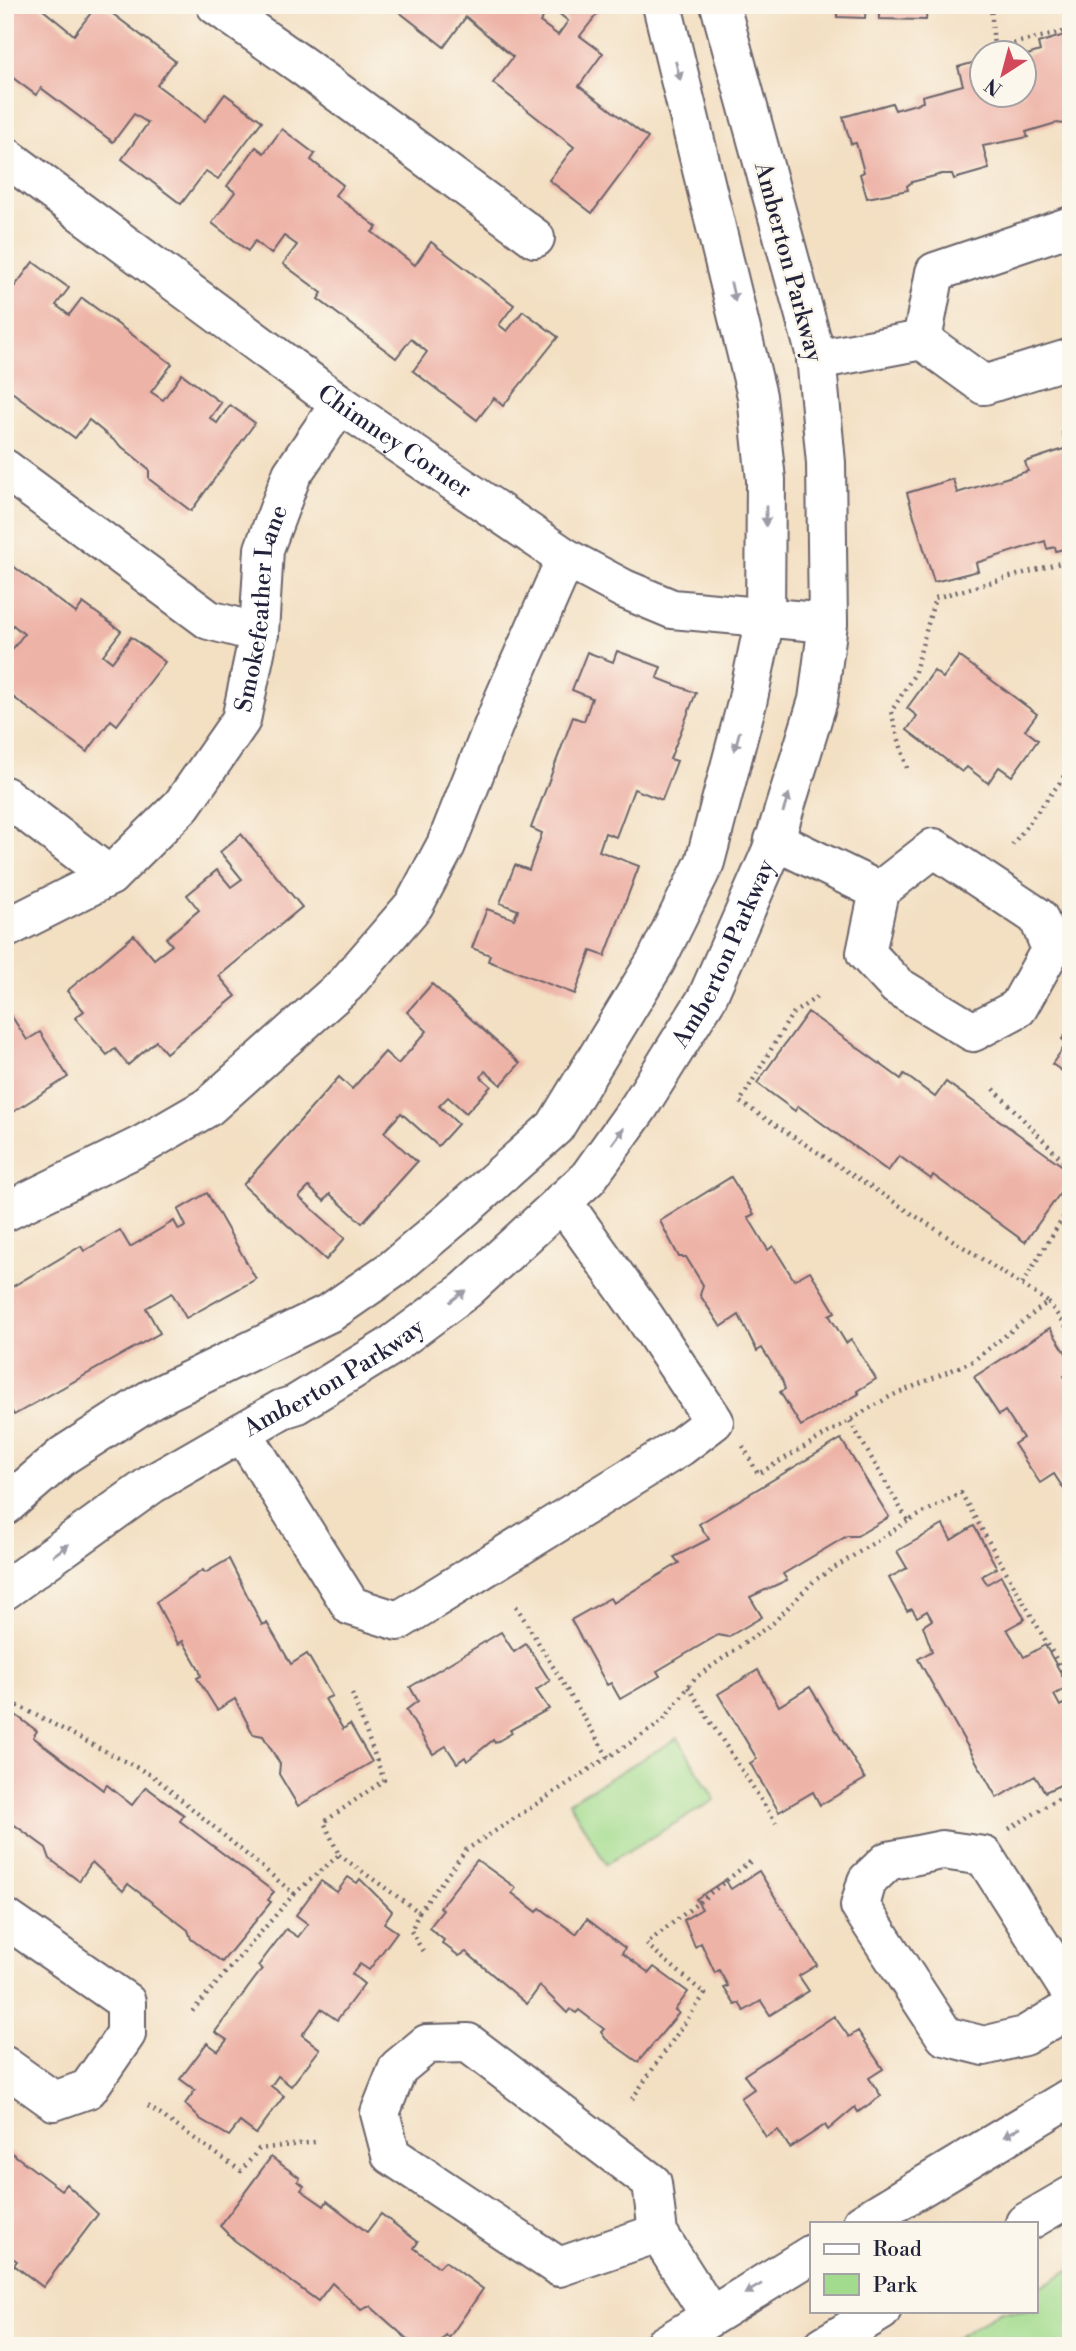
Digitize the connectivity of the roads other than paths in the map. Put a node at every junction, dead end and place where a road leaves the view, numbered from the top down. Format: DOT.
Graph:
graph roads {
  1 [pos="216,5"];
  2 [pos="662,5"];
  3 [pos="720,5"];
  4 [pos="5,156"];
  5 [pos="1071,226"];
  6 [pos="535,237"];
  7 [pos="922,340"];
  8 [pos="1071,358"];
  9 [pos="816,360"];
  10 [pos="340,404"];
  11 [pos="5,469"];
  12 [pos="566,558"];
  13 [pos="765,618"];
  14 [pos="828,623"];
  15 [pos="260,634"];
  16 [pos="5,796"];
  17 [pos="774,839"];
  18 [pos="110,876"];
  19 [pos="879,891"];
  20 [pos="5,929"];
  21 [pos="562,1201"];
  22 [pos="5,1212"];
  23 [pos="242,1432"];
  24 [pos="5,1506"];
  25 [pos="5,1590"];
  26 [pos="5,1918"];
  27 [pos="1071,1993"];
  28 [pos="1071,2008"];
  29 [pos="5,2066"];
  30 [pos="1071,2097"];
  31 [pos="1071,2196"];
  32 [pos="864,2222"];
  33 [pos="1028,2222"];
  34 [pos="658,2233"];
  35 [pos="810,2255"];
  36 [pos="879,2312"];
  37 [pos="710,2315"];
  38 [pos="663,2346"];
  39 [pos="823,2346"];
  1 -- 6 [label="street"];
  2 -- 13 [label="street, one-way"];
  3 -- 9 [label="street, Amberton Parkway"];
  4 -- 10 [label="street, Chimney Corner"];
  5 -- 7 [label="street"];
  7 -- 8 [label="street"];
  7 -- 9 [label="street"];
  9 -- 14 [label="street, Amberton Parkway"];
  10 -- 12 [label="street, Chimney Corner"];
  10 -- 15 [label="street, Smokefeather Lane"];
  11 -- 15 [label="street"];
  12 -- 13 [label="street, Chimney Corner"];
  12 -- 22 [label="street"];
  13 -- 14 [label="street, Chimney Corner"];
  13 -- 24 [label="street, one-way"];
  17 -- 14 [label="street, Amberton Parkway, one-way"];
  15 -- 18 [label="street, Smokefeather Lane"];
  16 -- 18 [label="street"];
  17 -- 19 [label="street"];
  21 -- 17 [label="street, Amberton Parkway, one-way"];
  18 -- 20 [label="street, Smokefeather Lane"];
  19 -- 19 [label="street"];
  23 -- 21 [label="street, Amberton Parkway, one-way"];
  21 -- 23 [label="street"];
  25 -- 23 [label="street, Amberton Parkway, one-way"];
  26 -- 29 [label="street"];
  27 -- 28 [label="street"];
  30 -- 32 [label="street, one-way"];
  31 -- 33 [label="street"];
  34 -- 34 [label="street"];
  34 -- 37 [label="street"];
  35 -- 37 [label="street, one-way"];
  36 -- 39 [label="street"];
  37 -- 38 [label="street"];
}
